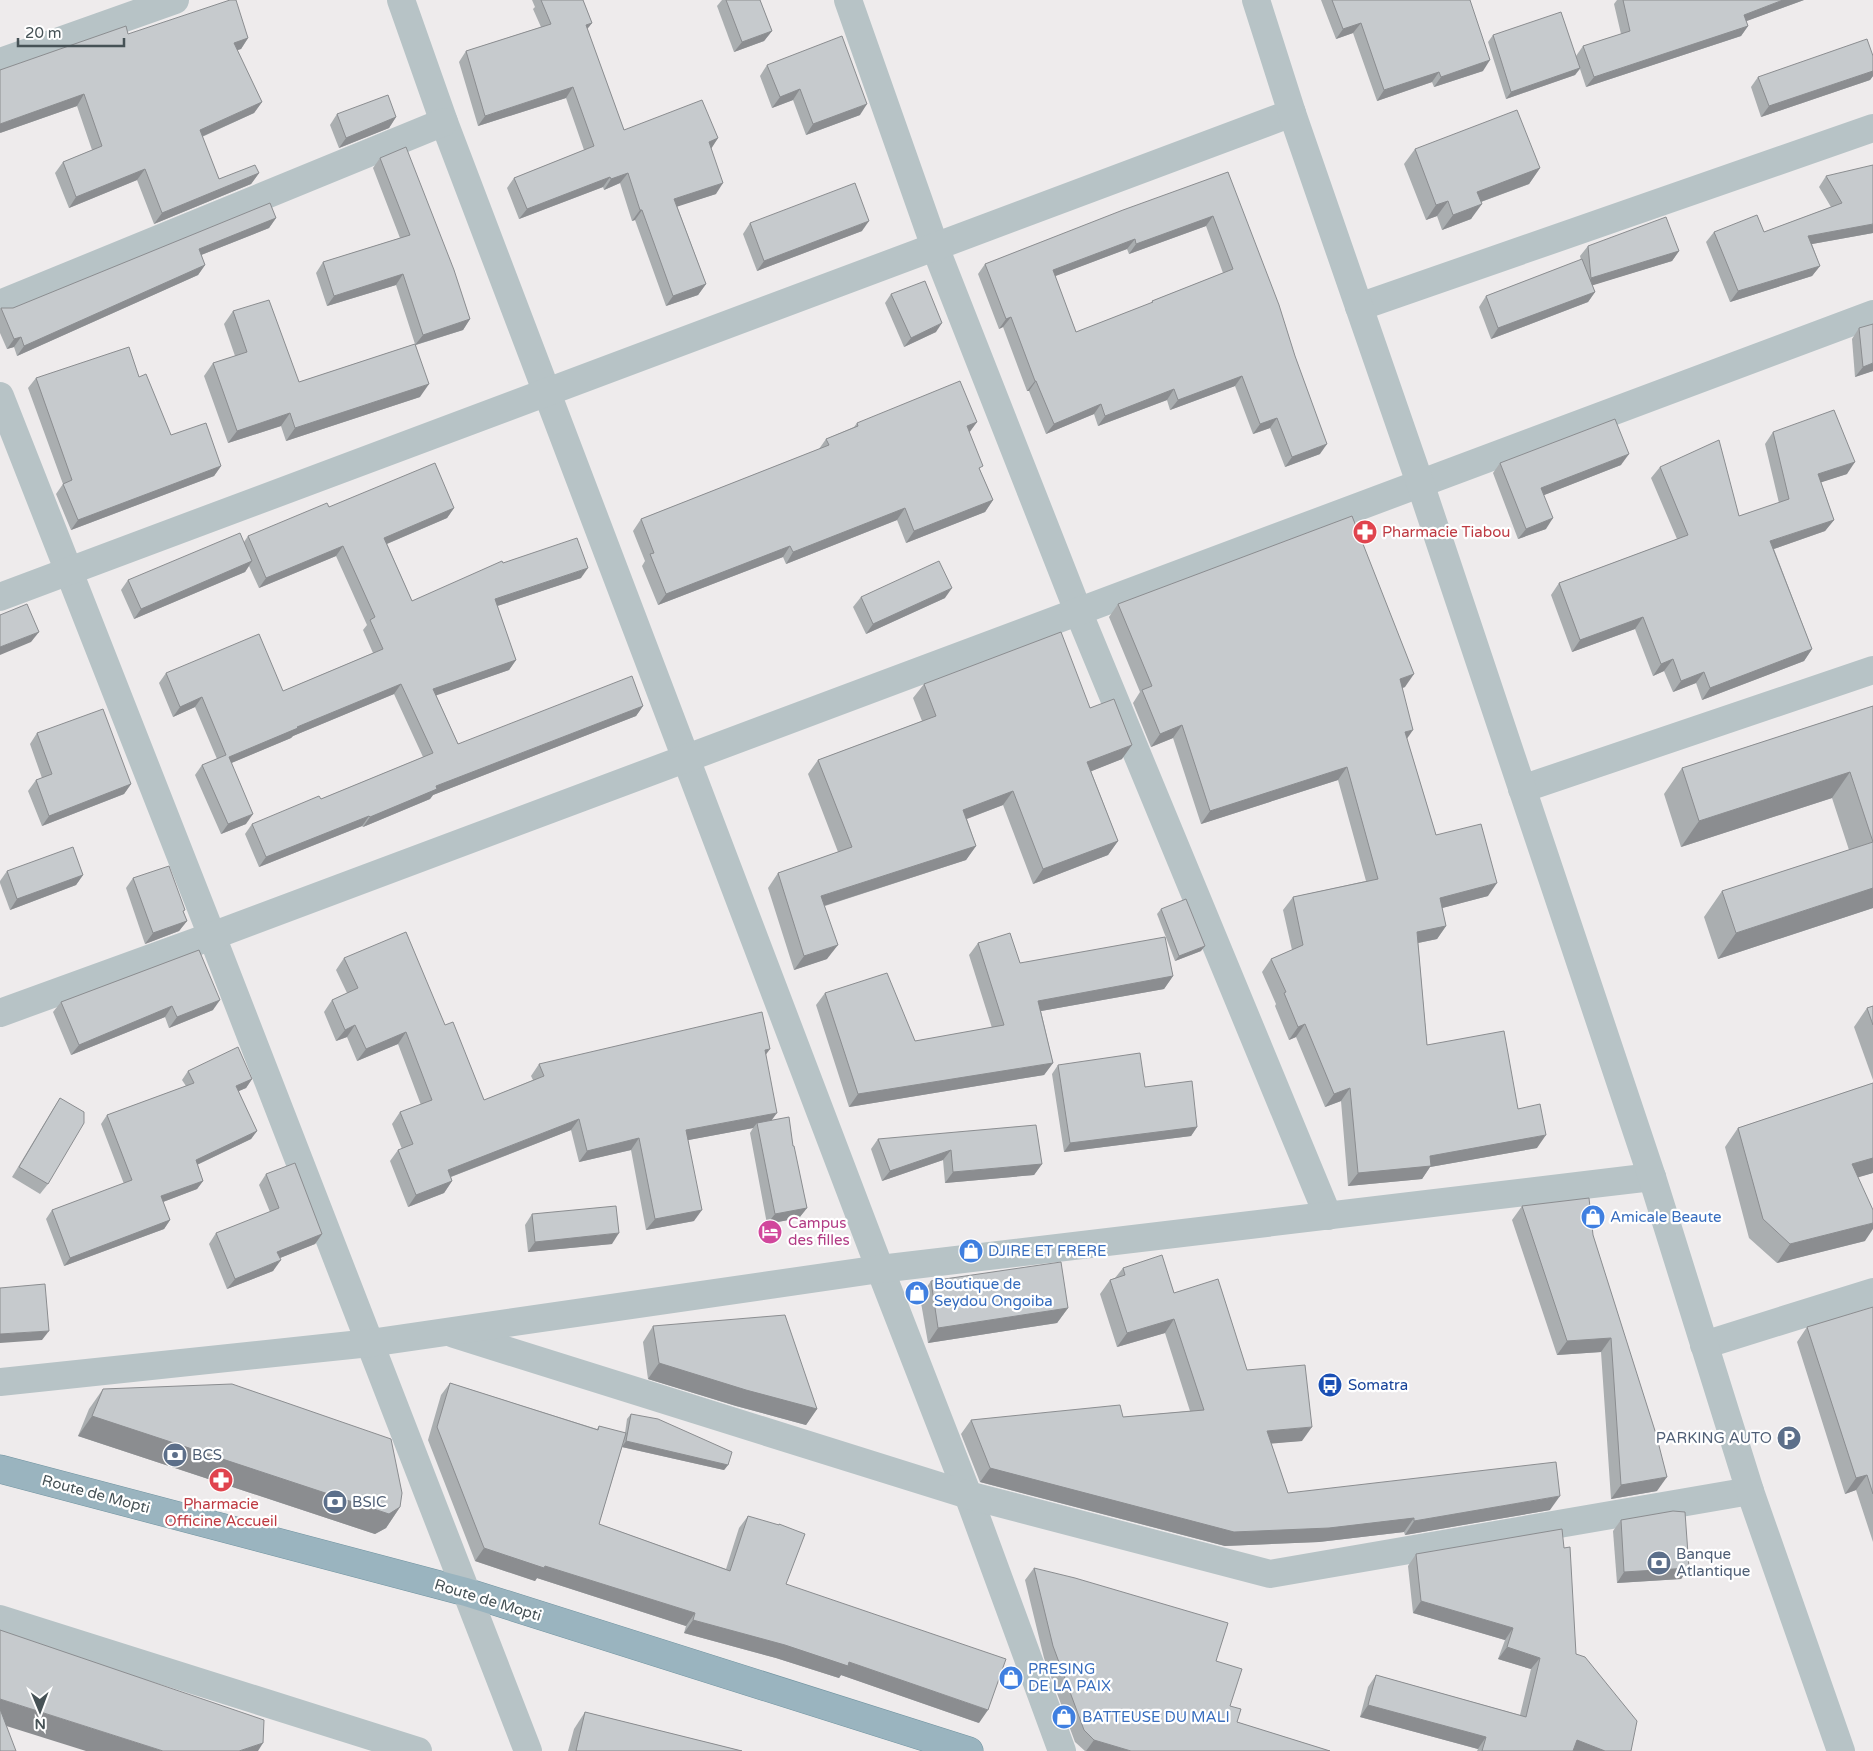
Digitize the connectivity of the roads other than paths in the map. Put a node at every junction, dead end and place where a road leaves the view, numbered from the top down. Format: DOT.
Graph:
graph roads {
  1 [pos="175,0"];
  2 [pos="401,0"];
  3 [pos="848,0"];
  4 [pos="1256,0"];
  5 [pos="0,62"];
  6 [pos="1292,113"];
  7 [pos="444,122"];
  8 [pos="1873,128"];
  9 [pos="935,247"];
  10 [pos="0,304"];
  11 [pos="1359,307"];
  12 [pos="1873,314"];
  13 [pos="547,392"];
  14 [pos="0,396"];
  15 [pos="1420,483"];
  16 [pos="70,571"];
  17 [pos="0,597"];
  18 [pos="1078,611"];
  19 [pos="1873,670"];
  20 [pos="686,758"];
  21 [pos="1522,789"];
  22 [pos="212,936"];
  23 [pos="0,1013"];
  24 [pos="1652,1177"];
  25 [pos="1328,1216"];
  26 [pos="880,1269"];
  27 [pos="1873,1292"];
  28 [pos="448,1332"];
  29 [pos="370,1343"];
  30 [pos="1704,1345"];
  31 [pos="0,1382"];
  32 [pos="0,1469"];
  33 [pos="1750,1491"];
  34 [pos="968,1495"];
  35 [pos="466,1592"];
  36 [pos="0,1619"];
  37 [pos="380,1740"];
  38 [pos="348,1751"];
  39 [pos="418,1751"];
  40 [pos="528,1751"];
  41 [pos="969,1751"];
  42 [pos="1062,1751"];
  43 [pos="1841,1751"];
  1 -- 5 [label="street"];
  2 -- 7 [label="street"];
  3 -- 9 [label="street"];
  4 -- 6 [label="street"];
  6 -- 9 [label="street"];
  6 -- 11 [label="street"];
  7 -- 10 [label="street"];
  7 -- 13 [label="street"];
  8 -- 11 [label="street"];
  9 -- 13 [label="street"];
  9 -- 18 [label="street"];
  11 -- 15 [label="street"];
  12 -- 15 [label="street"];
  13 -- 16 [label="street"];
  13 -- 20 [label="street"];
  14 -- 16 [label="street"];
  15 -- 18 [label="street"];
  15 -- 21 [label="street"];
  16 -- 17 [label="street"];
  16 -- 22 [label="street"];
  18 -- 20 [label="street"];
  18 -- 25 [label="street"];
  19 -- 21 [label="street"];
  20 -- 22 [label="street"];
  20 -- 26 [label="street"];
  21 -- 24 [label="street"];
  22 -- 23 [label="street"];
  22 -- 29 [label="street"];
  24 -- 25 [label="street"];
  24 -- 30 [label="street"];
  25 -- 26 [label="street"];
  26 -- 28 [label="street"];
  26 -- 34 [label="street"];
  27 -- 30 [label="street"];
  28 -- 29 [label="street"];
  28 -- 34 [label="street"];
  29 -- 31 [label="street"];
  29 -- 35 [label="street"];
  30 -- 33 [label="street"];
  32 -- 35 [label="highway, Route de Mopti"];
  33 -- 34 [label="street"];
  33 -- 43 [label="street"];
  34 -- 42 [label="street"];
  35 -- 40 [label="street"];
  35 -- 41 [label="highway, Route de Mopti"];
  36 -- 37 [label="street"];
  37 -- 38 [label="street"];
  37 -- 39 [label="street"];
}
